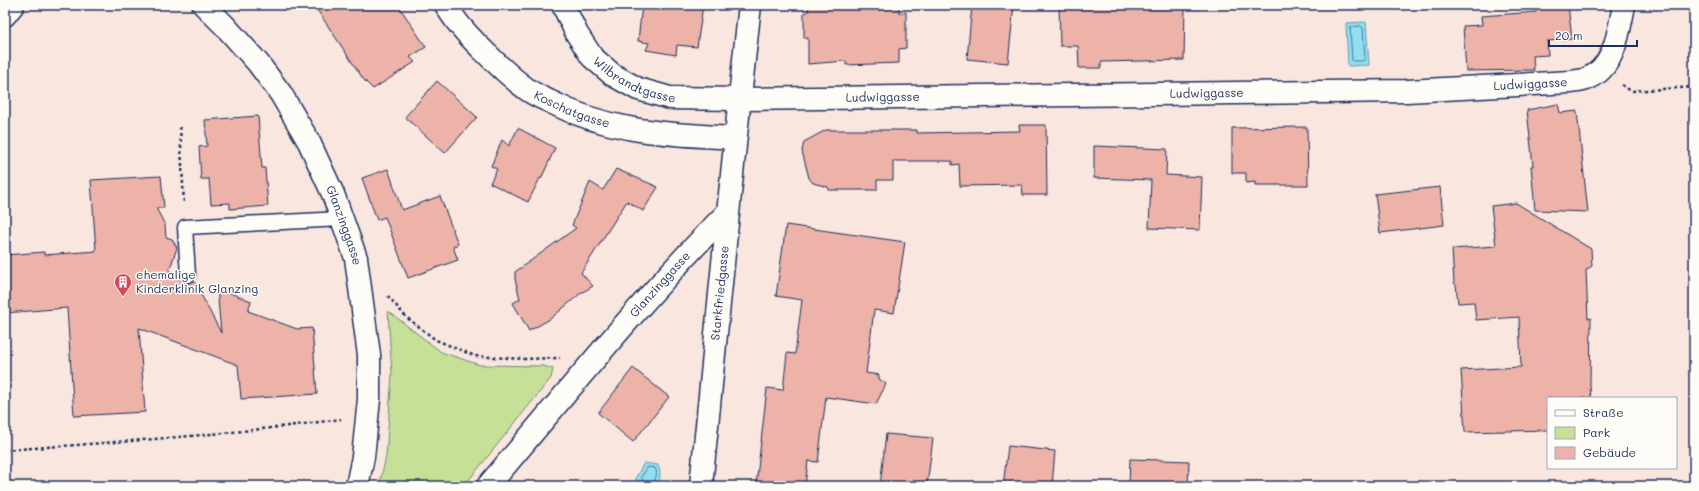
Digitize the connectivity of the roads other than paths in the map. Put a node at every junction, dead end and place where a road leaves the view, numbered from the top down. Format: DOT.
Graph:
graph roads {
  1 [pos="13,5"];
  2 [pos="204,5"];
  3 [pos="446,5"];
  4 [pos="563,5"];
  5 [pos="750,5"];
  6 [pos="1624,5"];
  7 [pos="5,15"];
  8 [pos="739,99"];
  9 [pos="735,138"];
  10 [pos="727,214"];
  11 [pos="342,219"];
  12 [pos="188,275"];
  13 [pos="357,486"];
  14 [pos="488,486"];
  15 [pos="701,486"];
  1 -- 7 [label="street"];
  2 -- 11 [label="street, Glanzinggasse"];
  3 -- 9 [label="street, Koschatgasse"];
  4 -- 8 [label="street, Wilbrandtgasse"];
  5 -- 8 [label="street, Starkfriedgasse"];
  6 -- 8 [label="street, Ludwiggasse"];
  8 -- 9 [label="street, Starkfriedgasse"];
  9 -- 10 [label="street, Starkfriedgasse"];
  10 -- 14 [label="street, Glanzinggasse"];
  10 -- 15 [label="street, Starkfriedgasse"];
  11 -- 12 [label="lane"];
  11 -- 13 [label="street, Glanzinggasse"];
}
